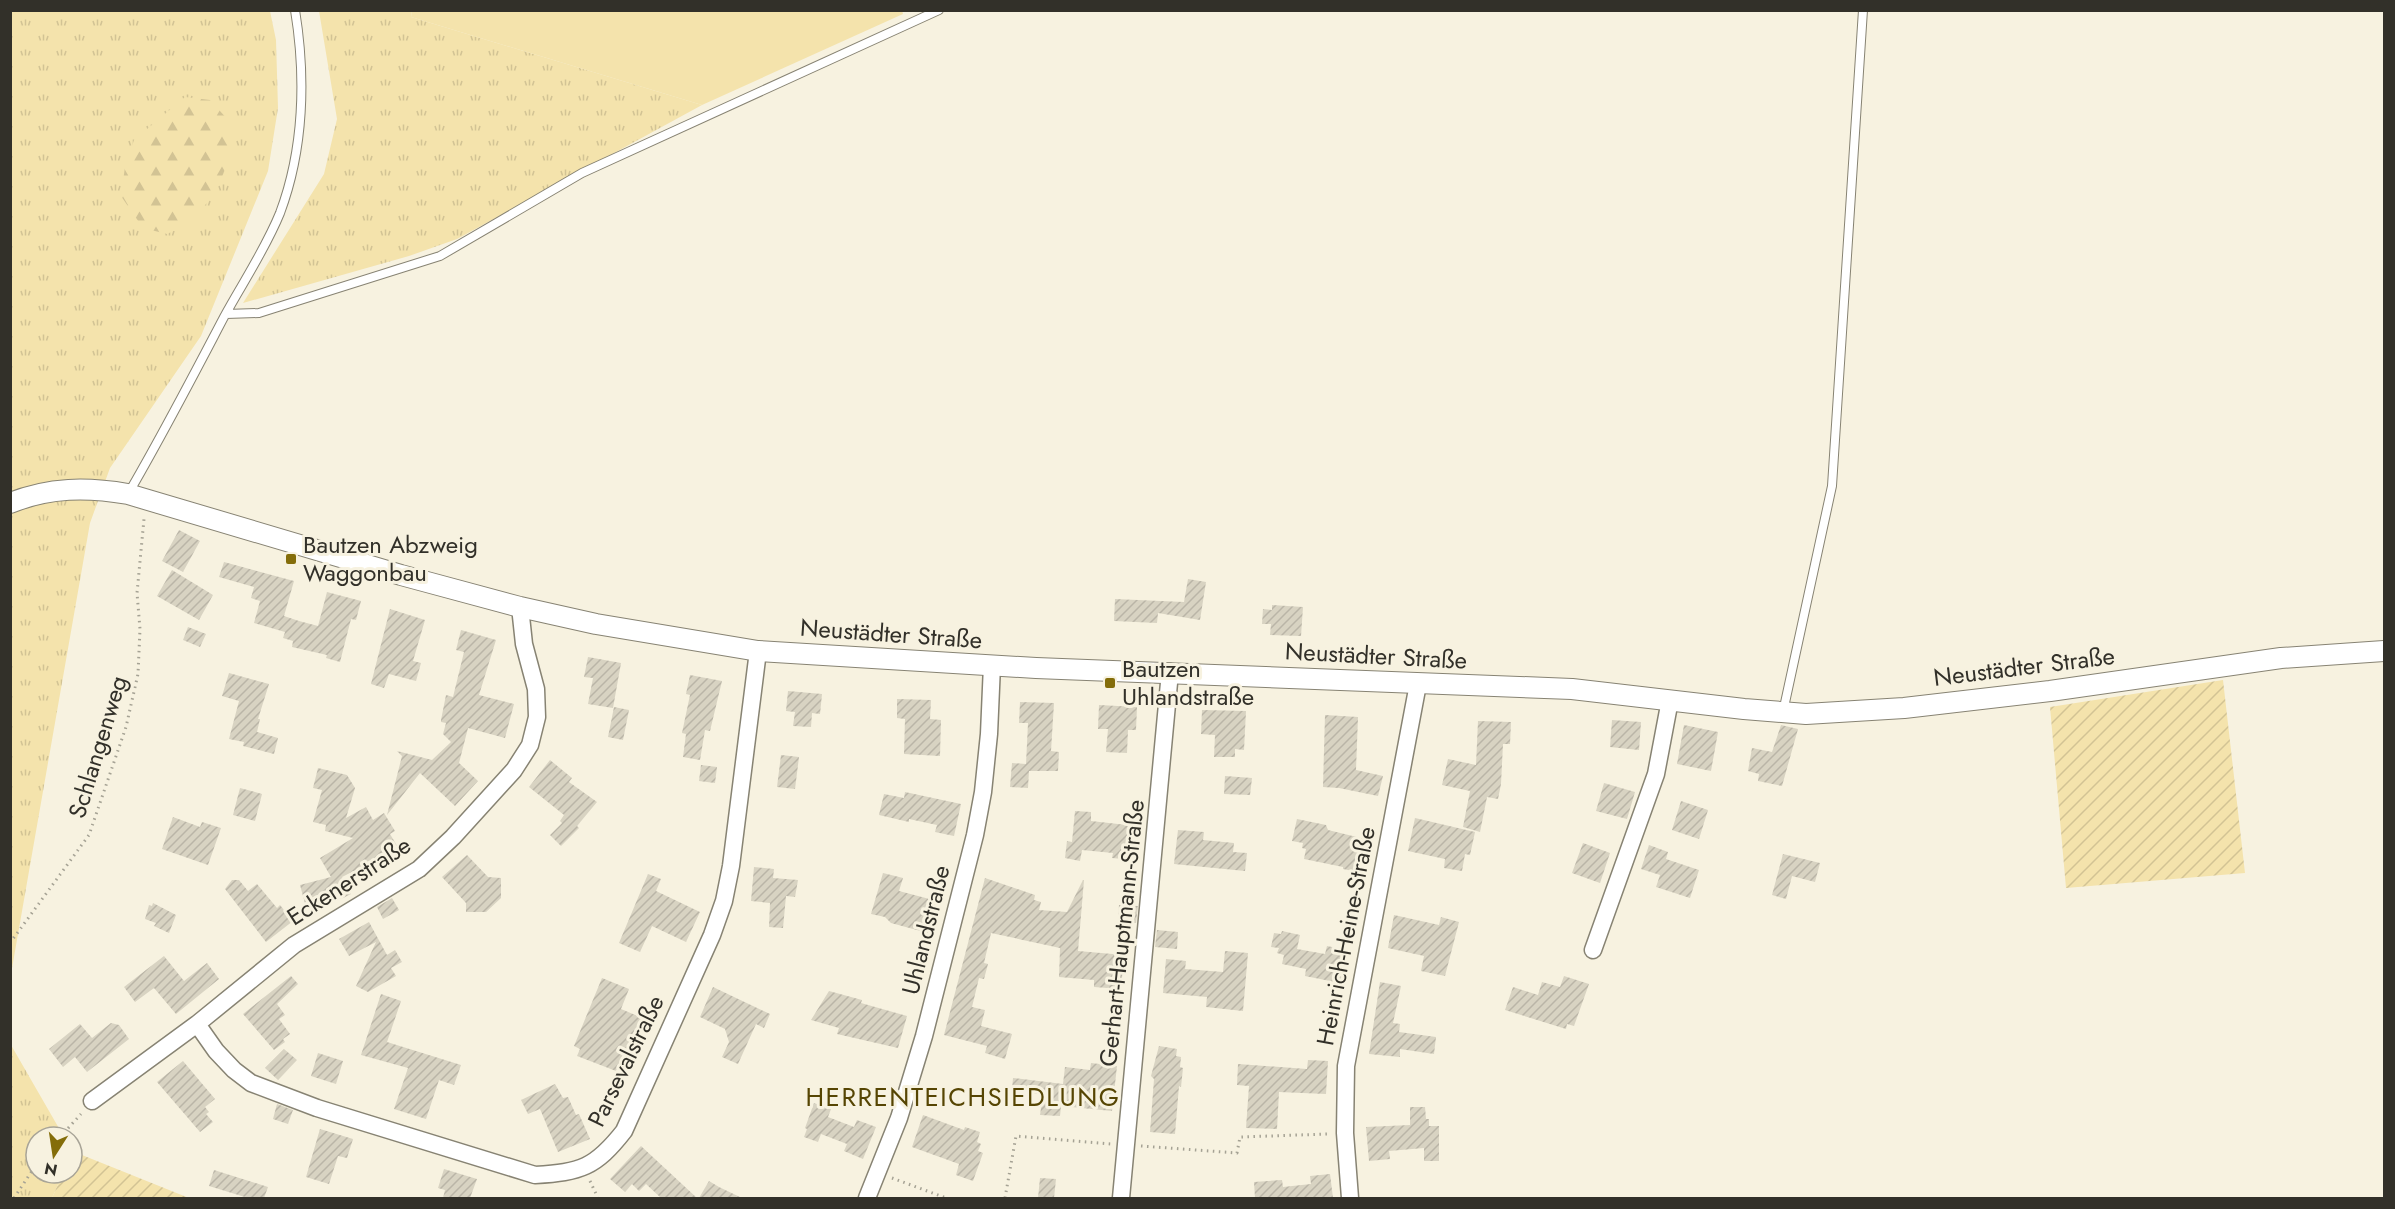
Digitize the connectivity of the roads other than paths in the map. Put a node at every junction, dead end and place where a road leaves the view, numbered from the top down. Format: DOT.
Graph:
graph roads {
  1 [pos="295,10"];
  2 [pos="939,10"];
  3 [pos="1863,10"];
  4 [pos="226,315"];
  5 [pos="137,497"];
  6 [pos="10,503"];
  7 [pos="520,607"];
  8 [pos="758,651"];
  9 [pos="2385,651"];
  10 [pos="992,665"];
  11 [pos="1170,672"];
  12 [pos="1418,684"];
  13 [pos="1670,700"];
  14 [pos="1783,713"];
  15 [pos="1593,950"];
  16 [pos="197,1024"];
  17 [pos="92,1101"];
  18 [pos="867,1198"];
  19 [pos="1121,1198"];
  20 [pos="1350,1198"];
  1 -- 4 [label="lane"];
  2 -- 4 [label="lane"];
  3 -- 14 [label="lane"];
  4 -- 5 [label="lane"];
  5 -- 6 [label="street, Neustädter Straße"];
  5 -- 7 [label="street, Neustädter Straße"];
  7 -- 8 [label="street, Neustädter Straße"];
  7 -- 16 [label="street, Eckenerstraße"];
  8 -- 10 [label="street, Neustädter Straße"];
  8 -- 16 [label="street, Parsevalstraße"];
  9 -- 14 [label="street, Neustädter Straße"];
  10 -- 11 [label="street, Neustädter Straße"];
  10 -- 18 [label="street, Uhlandstraße"];
  11 -- 12 [label="street, Neustädter Straße"];
  11 -- 19 [label="street, Gerhart-Hauptmann-Straße"];
  12 -- 13 [label="street, Neustädter Straße"];
  12 -- 20 [label="street, Heinrich-Heine-Straße"];
  13 -- 14 [label="street, Neustädter Straße"];
  13 -- 15 [label="street"];
  16 -- 17 [label="street, Eckenerstraße"];
}
